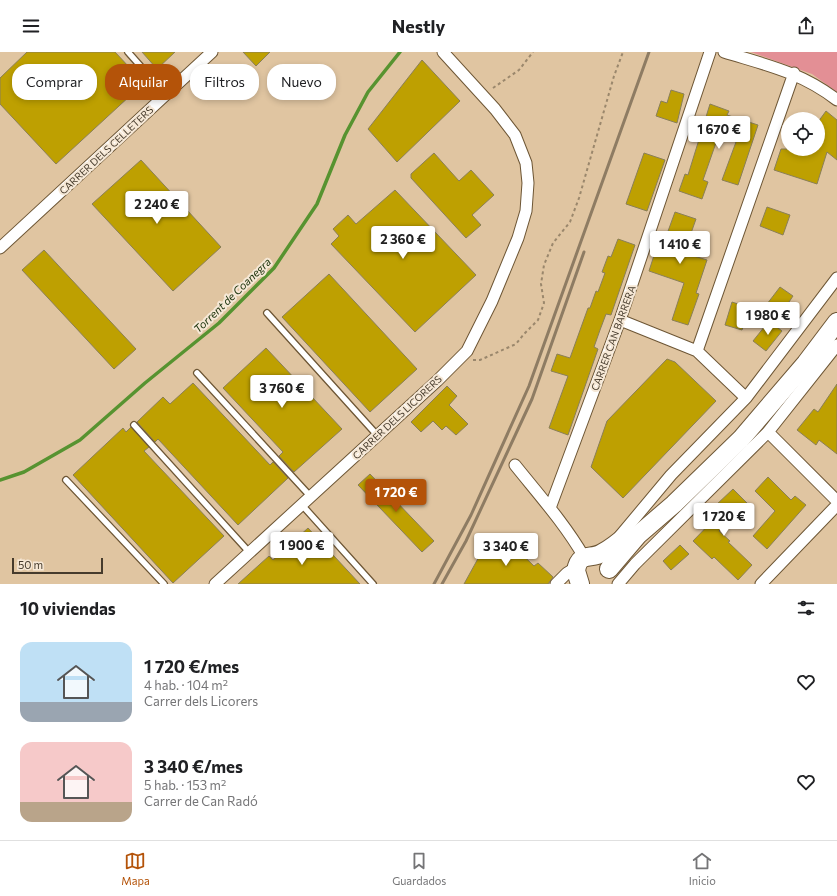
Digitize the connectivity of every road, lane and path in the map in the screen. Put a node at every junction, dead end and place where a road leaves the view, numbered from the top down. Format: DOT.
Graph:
graph roads {
  1 [pos="128,52"];
  2 [pos="212,52"];
  3 [pos="443,52"];
  4 [pos="533,52"];
  5 [pos="623,52"];
  6 [pos="710,52"];
  7 [pos="724,52"];
  8 [pos="139,64"];
  9 [pos="794,74"];
  10 [pos="182,80"];
  11 [pos="481,95"];
  12 [pos="161,100"];
  13 [pos="837,100"];
  14 [pos="0,248"];
  15 [pos="837,278"];
  16 [pos="267,313"];
  17 [pos="620,320"];
  18 [pos="837,322"];
  19 [pos="837,346"];
  20 [pos="697,351"];
  21 [pos="460,357"];
  22 [pos="197,373"];
  23 [pos="746,398"];
  24 [pos="134,425"];
  25 [pos="768,432"];
  26 [pos="377,435"];
  27 [pos="515,465"];
  28 [pos="66,480"];
  29 [pos="311,497"];
  30 [pos="837,501"];
  31 [pos="302,505"];
  32 [pos="837,505"];
  33 [pos="550,508"];
  34 [pos="250,552"];
  35 [pos="590,569"];
  36 [pos="164,584"];
  37 [pos="215,584"];
  38 [pos="373,584"];
  39 [pos="556,584"];
  40 [pos="618,584"];
  41 [pos="761,584"];
  1 -- 8 [label="lane"];
  2 -- 10 [label="street, CARRER DELS CELLETERS"];
  3 -- 11 [label="street, CARRER DELS LICORERS"];
  4 -- 11 [label="path"];
  5 -- 21 [label="path"];
  6 -- 17 [label="street, CARRER CAN BARRERA"];
  7 -- 9 [label="street"];
  9 -- 13 [label="street"];
  9 -- 20 [label="street"];
  11 -- 21 [label="street, CARRER DELS LICORERS"];
  12 -- 14 [label="street, CARRER DELS CELLETERS"];
  15 -- 23 [label="street"];
  16 -- 26 [label="lane"];
  17 -- 20 [label="street"];
  17 -- 33 [label="street, CARRER CAN BARRERA"];
  18 -- 35 [label="main road"];
  19 -- 25 [label="street"];
  20 -- 23 [label="street"];
  21 -- 26 [label="street, CARRER DELS LICORERS"];
  22 -- 29 [label="lane"];
  23 -- 35 [label="street"];
  24 -- 34 [label="lane"];
  25 -- 30 [label="street"];
  25 -- 40 [label="street"];
  26 -- 29 [label="street, CARRER DELS LICORERS"];
  27 -- 33 [label="street"];
  28 -- 36 [label="lane"];
  29 -- 31 [label="street, CARRER DELS LICORERS"];
  31 -- 34 [label="street, CARRER DELS LICORERS"];
  31 -- 38 [label="lane"];
  32 -- 41 [label="street"];
  33 -- 35 [label="street"];
  34 -- 37 [label="street, CARRER DELS LICORERS"];
  35 -- 39 [label="street"];
}
